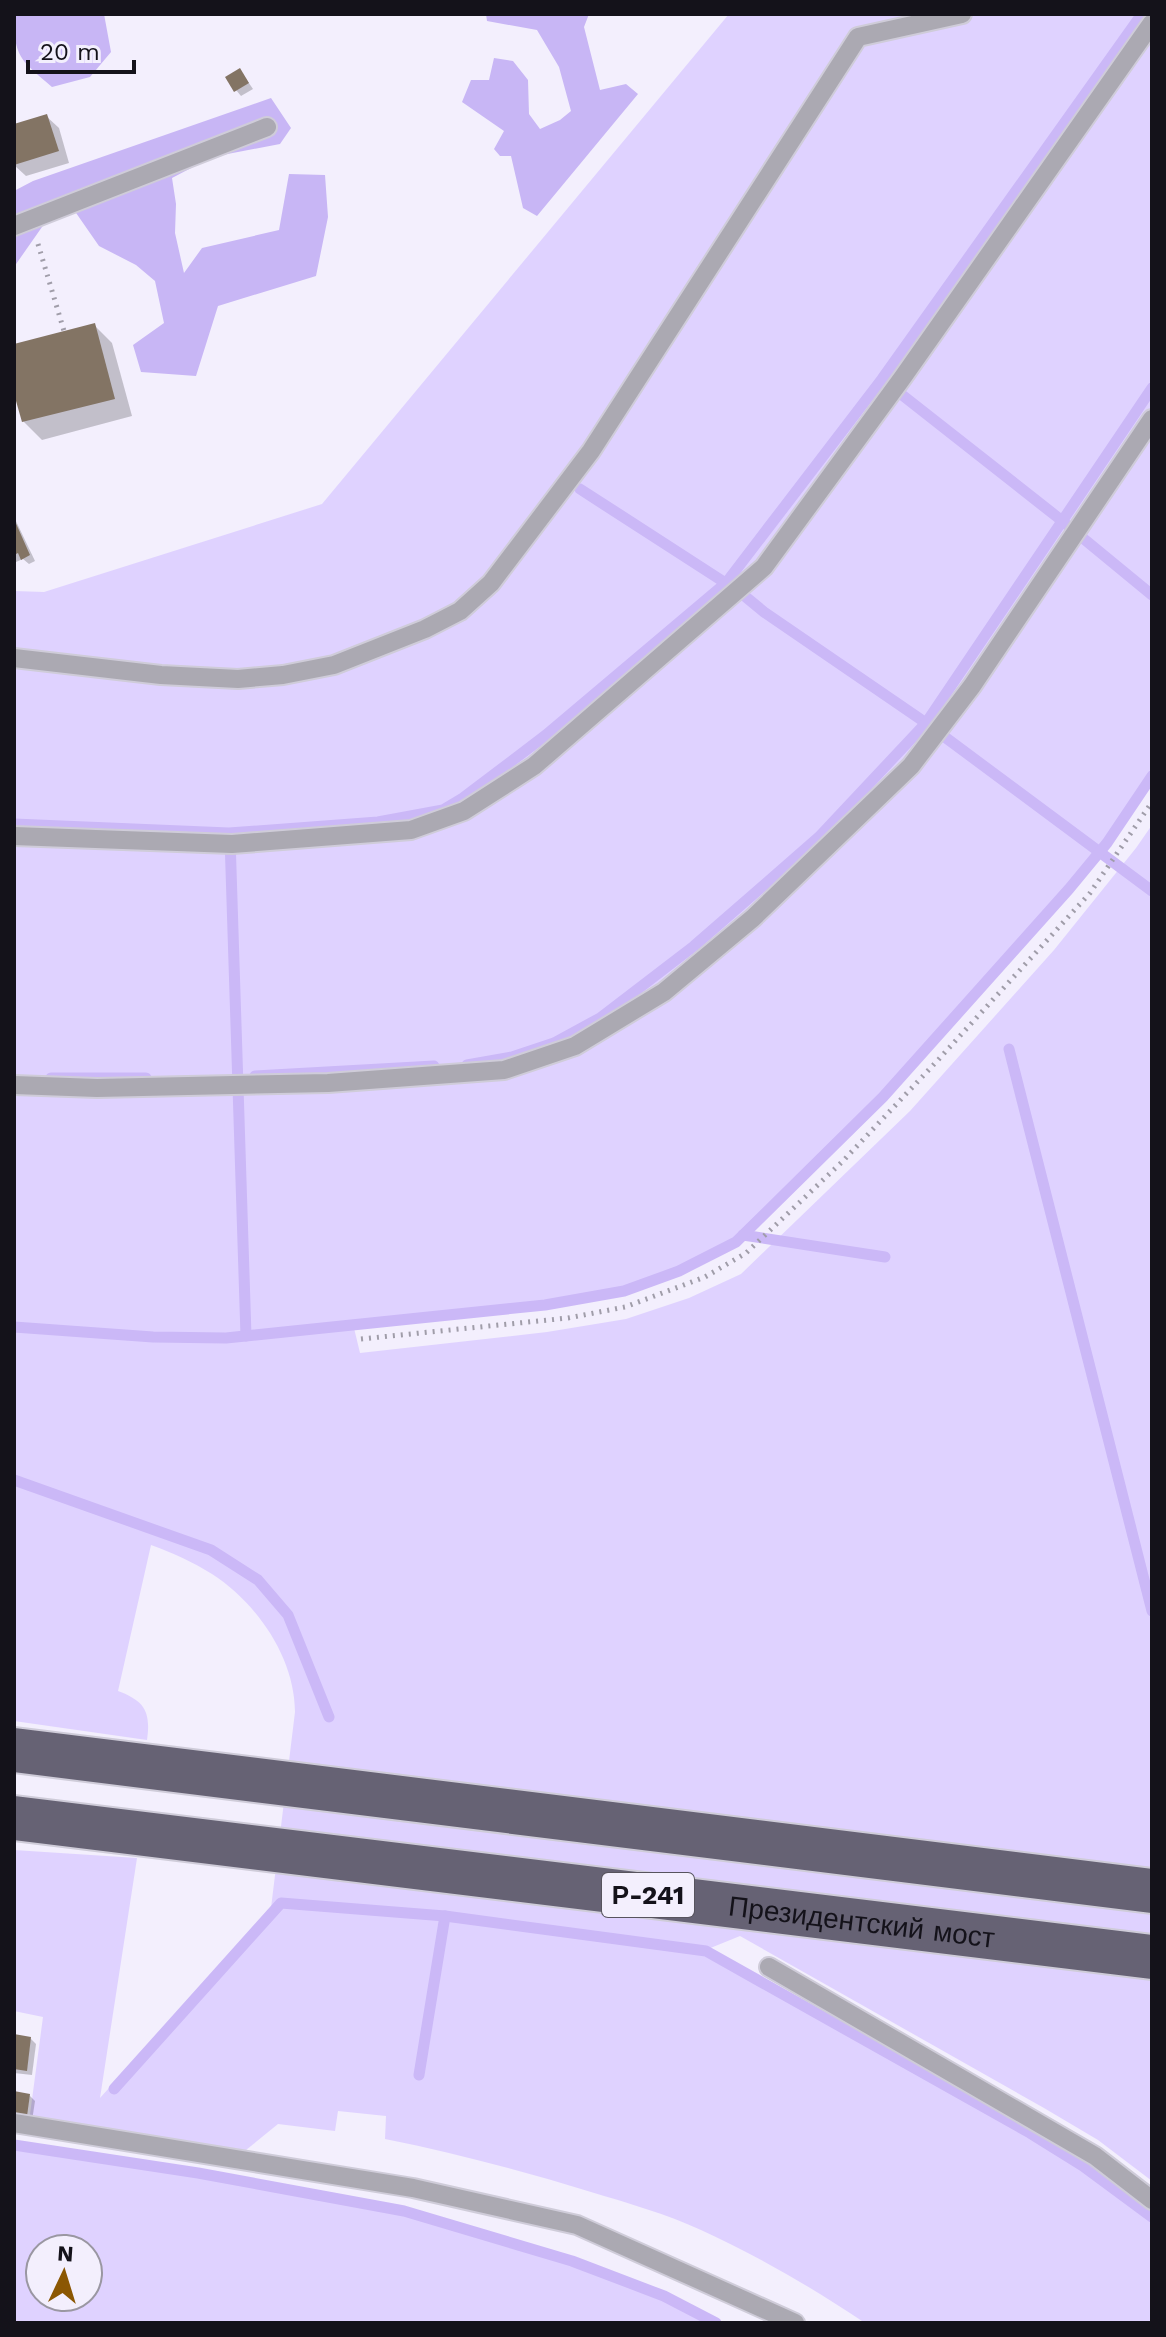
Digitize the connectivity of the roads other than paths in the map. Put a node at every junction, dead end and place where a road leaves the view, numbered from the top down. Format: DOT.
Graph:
graph roads {
  1 [pos="962,14"];
  2 [pos="1152,23"];
  3 [pos="267,127"];
  4 [pos="22,223"];
  5 [pos="1152,419"];
  6 [pos="14,658"];
  7 [pos="14,836"];
  8 [pos="14,1085"];
  9 [pos="14,1750"];
  10 [pos="14,1818"];
  11 [pos="1152,1891"];
  12 [pos="1152,1957"];
  13 [pos="769,1967"];
  14 [pos="14,2123"];
  15 [pos="1152,2200"];
  16 [pos="795,2323"];
  1 -- 6 [label="lane"];
  2 -- 7 [label="lane"];
  3 -- 4 [label="lane"];
  5 -- 8 [label="lane"];
  9 -- 11 [label="highway, Р-241"];
  10 -- 12 [label="highway, Президентский мост / Р-241"];
  13 -- 15 [label="lane"];
  14 -- 16 [label="lane"];
}
